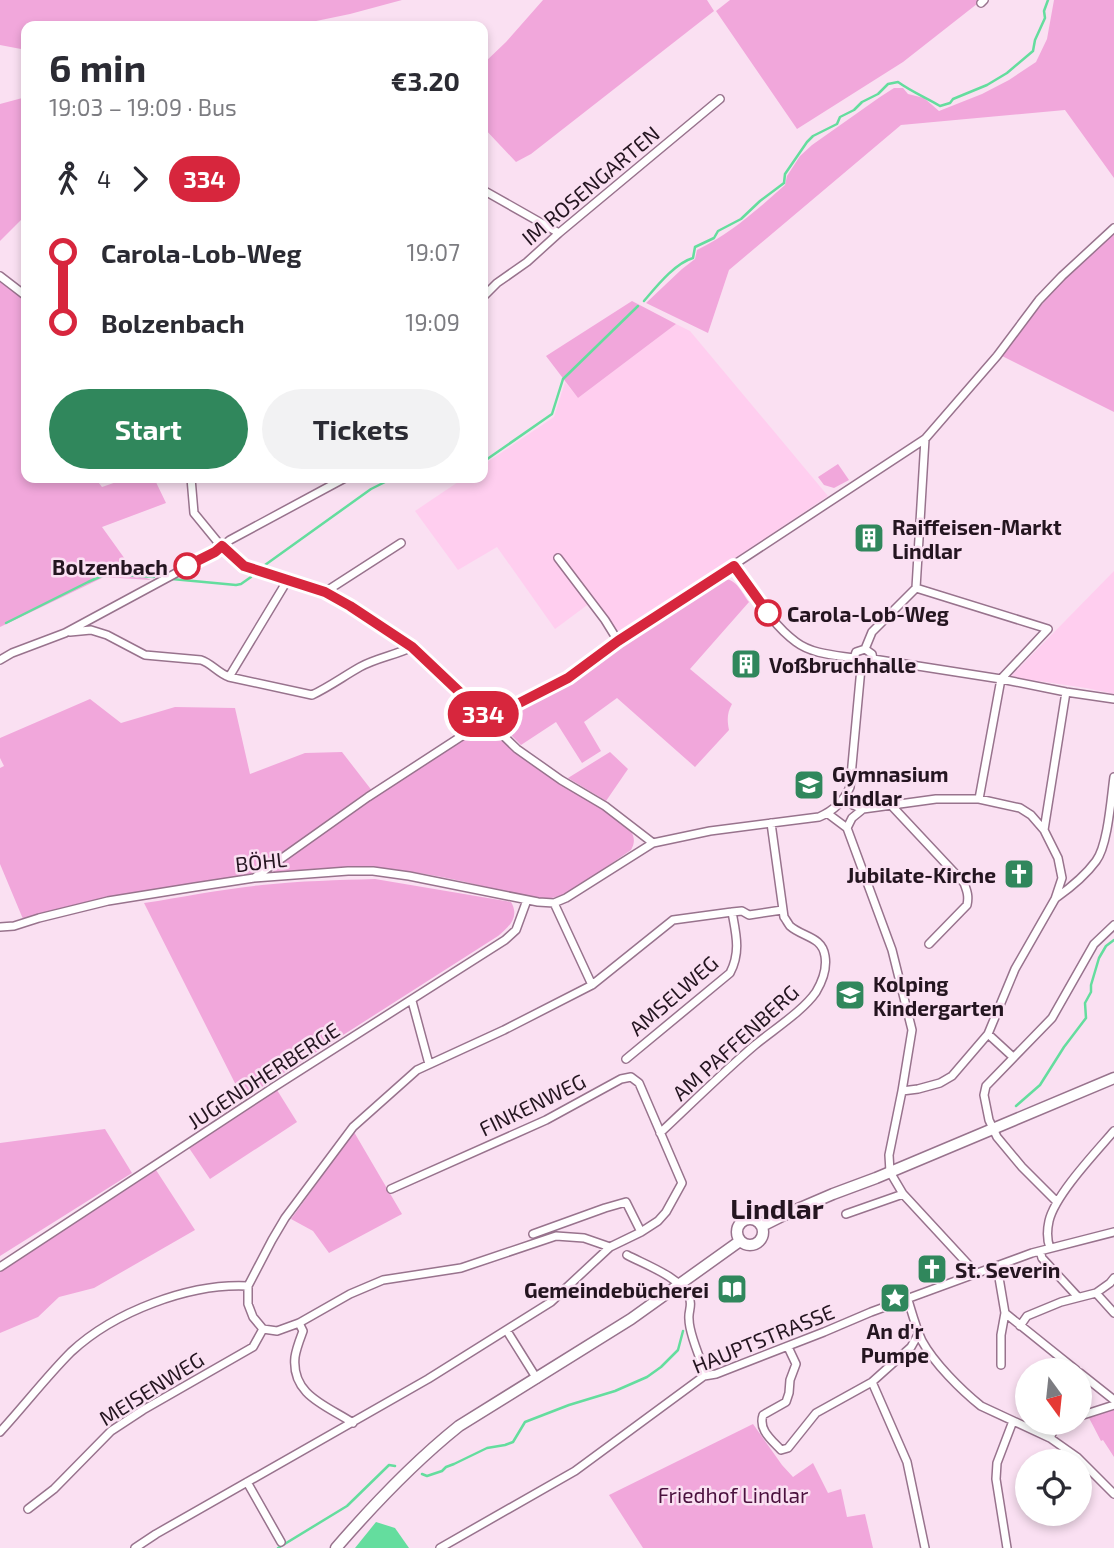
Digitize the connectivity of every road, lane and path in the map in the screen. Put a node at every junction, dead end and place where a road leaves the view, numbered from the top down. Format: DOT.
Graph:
graph roads {
  1 [pos="720,99"];
  2 [pos="488,193"];
  3 [pos="1114,228"];
  4 [pos="559,233"];
  5 [pos="0,276"];
  6 [pos="21,292"];
  7 [pos="488,292"];
  8 [pos="925,439"];
  9 [pos="191,483"];
  10 [pos="336,483"];
  11 [pos="401,543"];
  12 [pos="222,546"];
  13 [pos="558,558"];
  14 [pos="734,566"];
  15 [pos="287,581"];
  16 [pos="916,588"];
  17 [pos="325,592"];
  18 [pos="65,633"];
  19 [pos="618,641"];
  20 [pos="412,647"];
  21 [pos="866,649"];
  22 [pos="854,658"];
  23 [pos="873,659"];
  24 [pos="0,660"];
  25 [pos="861,668"];
  26 [pos="229,677"];
  27 [pos="1001,679"];
  28 [pos="1066,692"];
  29 [pos="1114,699"];
  30 [pos="488,719"];
  31 [pos="1114,777"];
  32 [pos="846,797"];
  33 [pos="979,799"];
  34 [pos="890,804"];
  35 [pos="863,809"];
  36 [pos="827,813"];
  37 [pos="771,824"];
  38 [pos="847,828"];
  39 [pos="1044,830"];
  40 [pos="653,843"];
  41 [pos="254,878"];
  42 [pos="1055,899"];
  43 [pos="527,900"];
  44 [pos="554,903"];
  45 [pos="782,910"];
  46 [pos="733,912"];
  47 [pos="1114,925"];
  48 [pos="0,927"];
  49 [pos="929,944"];
  50 [pos="592,985"];
  51 [pos="412,1001"];
  52 [pos="988,1034"];
  53 [pos="1013,1057"];
  54 [pos="626,1059"];
  55 [pos="429,1064"];
  56 [pos="1114,1078"];
  57 [pos="902,1091"];
  58 [pos="993,1128"];
  59 [pos="1114,1130"];
  60 [pos="660,1133"];
  61 [pos="890,1172"];
  62 [pos="391,1189"];
  63 [pos="903,1194"];
  64 [pos="1057,1202"];
  65 [pos="846,1214"];
  66 [pos="762,1226"];
  67 [pos="640,1232"];
  68 [pos="1114,1232"];
  69 [pos="533,1234"];
  70 [pos="740,1241"];
  71 [pos="610,1247"];
  72 [pos="1050,1248"];
  73 [pos="1040,1251"];
  74 [pos="627,1255"];
  75 [pos="0,1266"];
  76 [pos="997,1266"];
  77 [pos="976,1273"];
  78 [pos="1114,1278"];
  79 [pos="680,1284"];
  80 [pos="248,1286"];
  81 [pos="1096,1293"];
  82 [pos="1078,1297"];
  83 [pos="908,1300"];
  84 [pos="1005,1313"];
  85 [pos="1114,1313"];
  86 [pos="299,1323"];
  87 [pos="1020,1326"];
  88 [pos="263,1329"];
  89 [pos="508,1331"];
  90 [pos="919,1333"];
  91 [pos="925,1345"];
  92 [pos="788,1347"];
  93 [pos="911,1347"];
  94 [pos="1060,1358"];
  95 [pos="1002,1365"];
  96 [pos="704,1376"];
  97 [pos="537,1379"];
  98 [pos="872,1382"];
  99 [pos="1092,1384"];
  100 [pos="1114,1403"];
  101 [pos="1092,1411"];
  102 [pos="1013,1421"];
  103 [pos="353,1423"];
  104 [pos="0,1432"];
  105 [pos="1051,1435"];
  106 [pos="1049,1438"];
  107 [pos="247,1482"];
  108 [pos="1114,1494"];
  109 [pos="28,1509"];
  110 [pos="281,1542"];
  111 [pos="135,1548"];
  112 [pos="337,1548"];
  113 [pos="440,1548"];
  114 [pos="925,1548"];
  115 [pos="1007,1548"];
  1 -- 4 [label="street, IM ROSENGARTEN"];
  2 -- 4 [label="street"];
  3 -- 8 [label="street"];
  4 -- 7 [label="street, IM ROSENGARTEN"];
  5 -- 6 [label="street"];
  8 -- 14 [label="street"];
  8 -- 16 [label="street"];
  9 -- 12 [label="street"];
  10 -- 12 [label="street"];
  11 -- 17 [label="street"];
  12 -- 15 [label="street"];
  12 -- 18 [label="street"];
  13 -- 19 [label="street"];
  14 -- 19 [label="street"];
  14 -- 22 [label="street"];
  15 -- 17 [label="street"];
  15 -- 26 [label="street"];
  16 -- 21 [label="street"];
  16 -- 27 [label="street"];
  17 -- 20 [label="street"];
  18 -- 24 [label="street"];
  18 -- 26 [label="street"];
  19 -- 30 [label="street"];
  20 -- 26 [label="street"];
  20 -- 30 [label="street"];
  21 -- 22 [label="street"];
  21 -- 23 [label="street"];
  22 -- 25 [label="street"];
  23 -- 25 [label="street"];
  23 -- 27 [label="street"];
  25 -- 32 [label="street"];
  27 -- 28 [label="street"];
  27 -- 33 [label="street"];
  28 -- 29 [label="street"];
  28 -- 39 [label="street"];
  30 -- 40 [label="street"];
  30 -- 41 [label="street"];
  31 -- 42 [label="street"];
  32 -- 35 [label="street"];
  32 -- 36 [label="street"];
  33 -- 34 [label="street"];
  33 -- 39 [label="street"];
  34 -- 35 [label="street"];
  34 -- 49 [label="street"];
  35 -- 38 [label="street"];
  36 -- 37 [label="street"];
  36 -- 38 [label="street"];
  37 -- 40 [label="street"];
  37 -- 45 [label="street"];
  38 -- 57 [label="street"];
  39 -- 42 [label="street"];
  40 -- 44 [label="street"];
  41 -- 43 [label="street, BÖHL"];
  41 -- 48 [label="street, BÖHL"];
  42 -- 52 [label="street"];
  43 -- 44 [label="street, BÖHL"];
  43 -- 51 [label="street, JUGENDHERBERGE"];
  44 -- 50 [label="street"];
  45 -- 46 [label="street"];
  45 -- 60 [label="street, AM PAFFENBERG"];
  46 -- 50 [label="street"];
  46 -- 54 [label="street, AMSELWEG"];
  47 -- 53 [label="street"];
  50 -- 55 [label="street"];
  51 -- 55 [label="street"];
  51 -- 75 [label="street, JUGENDHERBERGE"];
  52 -- 53 [label="street"];
  52 -- 57 [label="street"];
  53 -- 58 [label="street"];
  55 -- 80 [label="street"];
  56 -- 58 [label="main road"];
  57 -- 61 [label="street"];
  58 -- 61 [label="main road"];
  58 -- 64 [label="street"];
  59 -- 64 [label="street"];
  60 -- 62 [label="street, FINKENWEG"];
  60 -- 67 [label="street"];
  61 -- 63 [label="street"];
  61 -- 66 [label="main road"];
  63 -- 65 [label="street"];
  63 -- 77 [label="street"];
  64 -- 72 [label="street"];
  66 -- 70 [label="main road"];
  66 -- 70 [label="main road"];
  67 -- 69 [label="street"];
  67 -- 71 [label="street"];
  68 -- 72 [label="street, HAUPTSTRASSE"];
  70 -- 79 [label="main road"];
  71 -- 86 [label="street"];
  71 -- 89 [label="street"];
  72 -- 73 [label="street, HAUPTSTRASSE"];
  73 -- 76 [label="street, HAUPTSTRASSE"];
  73 -- 82 [label="street"];
  74 -- 79 [label="street"];
  76 -- 77 [label="street, HAUPTSTRASSE"];
  76 -- 84 [label="street"];
  77 -- 83 [label="street, HAUPTSTRASSE"];
  78 -- 81 [label="street"];
  79 -- 96 [label="street"];
  79 -- 97 [label="main road"];
  80 -- 88 [label="street"];
  80 -- 104 [label="street"];
  81 -- 82 [label="street"];
  81 -- 85 [label="street"];
  82 -- 87 [label="street"];
  83 -- 90 [label="street"];
  83 -- 92 [label="street, HAUPTSTRASSE"];
  84 -- 87 [label="street"];
  84 -- 95 [label="street"];
  86 -- 88 [label="street"];
  86 -- 103 [label="street"];
  87 -- 94 [label="street"];
  88 -- 109 [label="street, MEISENWEG"];
  89 -- 97 [label="street"];
  89 -- 103 [label="street"];
  90 -- 91 [label="street"];
  90 -- 93 [label="street"];
  91 -- 93 [label="street"];
  91 -- 102 [label="street"];
  92 -- 96 [label="street, HAUPTSTRASSE"];
  92 -- 98 [label="street"];
  93 -- 98 [label="street"];
  96 -- 113 [label="street, HAUPTSTRASSE"];
  97 -- 112 [label="main road"];
  98 -- 114 [label="street"];
  99 -- 100 [label="street"];
  100 -- 101 [label="street"];
  102 -- 106 [label="street"];
  102 -- 115 [label="street"];
  103 -- 107 [label="street"];
  105 -- 106 [label="street"];
  106 -- 108 [label="street"];
  107 -- 110 [label="street"];
  107 -- 111 [label="street"];
}
